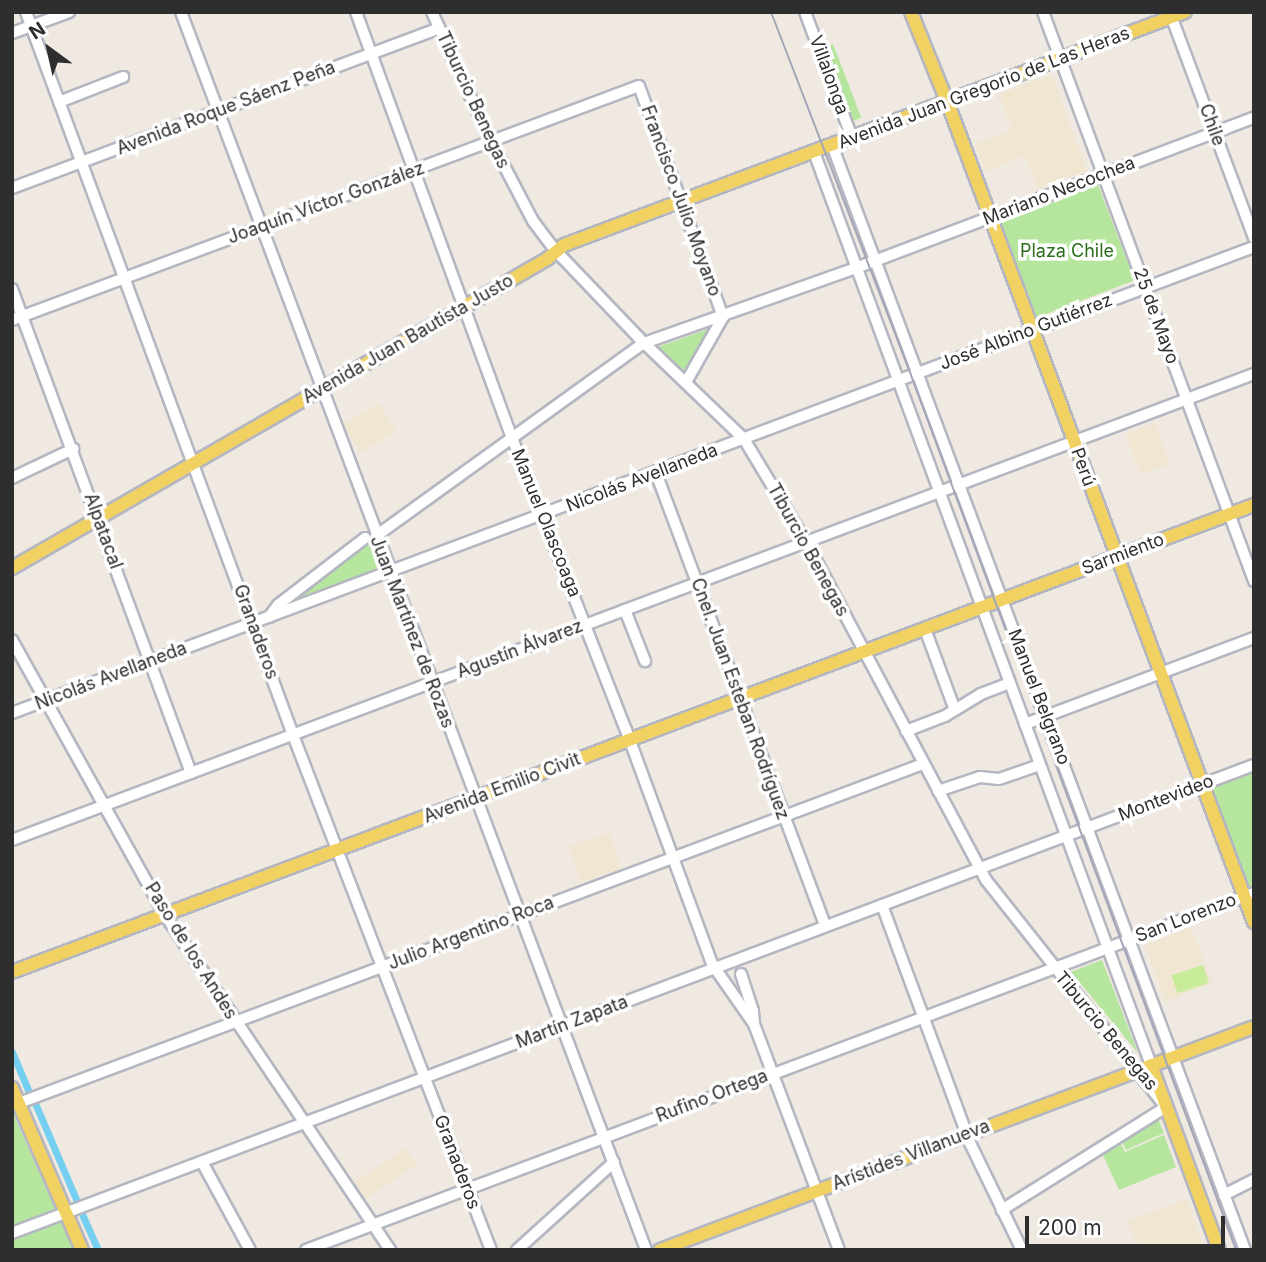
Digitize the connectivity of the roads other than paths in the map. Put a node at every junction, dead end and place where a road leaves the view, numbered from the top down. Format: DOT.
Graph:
graph roads {
  1 [pos="26,12"];
  2 [pos="69,12"];
  3 [pos="181,12"];
  4 [pos="356,12"];
  5 [pos="432,12"];
  6 [pos="911,12"];
  7 [pos="1043,12"];
  8 [pos="1185,12"];
  9 [pos="1170,15"];
  10 [pos="807,16"];
  11 [pos="31,26"];
  12 [pos="439,28"];
  13 [pos="12,33"];
  14 [pos="372,53"];
  15 [pos="1061,59"];
  16 [pos="123,77"];
  17 [pos="639,86"];
  18 [pos="59,102"];
  19 [pos="947,102"];
  20 [pos="218,111"];
  21 [pos="1254,118"];
  22 [pos="1214,133"];
  23 [pos="852,138"];
  24 [pos="491,142"];
  25 [pos="822,149"];
  26 [pos="81,162"];
  27 [pos="416,169"];
  28 [pos="1103,174"];
  29 [pos="12,188"];
  30 [pos="682,201"];
  31 [pos="990,217"];
  32 [pos="261,227"];
  33 [pos="1254,238"];
  34 [pos="1254,247"];
  35 [pos="555,251"];
  36 [pos="865,264"];
  37 [pos="125,278"];
  38 [pos="1145,287"];
  39 [pos="12,289"];
  40 [pos="466,306"];
  41 [pos="723,315"];
  42 [pos="17,318"];
  43 [pos="1032,330"];
  44 [pos="644,343"];
  45 [pos="917,373"];
  46 [pos="1254,373"];
  47 [pos="898,380"];
  48 [pos="686,382"];
  49 [pos="321,390"];
  50 [pos="1186,399"];
  51 [pos="512,438"];
  52 [pos="744,439"];
  53 [pos="1074,441"];
  54 [pos="73,449"];
  55 [pos="193,463"];
  56 [pos="656,473"];
  57 [pos="12,478"];
  58 [pos="949,488"];
  59 [pos="1254,505"];
  60 [pos="1229,514"];
  61 [pos="543,515"];
  62 [pos="98,519"];
  63 [pos="371,537"];
  64 [pos="806,542"];
  65 [pos="1117,556"];
  66 [pos="12,568"];
  67 [pos="390,572"];
  68 [pos="1254,581"];
  69 [pos="697,583"];
  70 [pos="992,603"];
  71 [pos="281,608"];
  72 [pos="625,610"];
  73 [pos="252,624"];
  74 [pos="586,625"];
  75 [pos="925,629"];
  76 [pos="1254,638"];
  77 [pos="12,640"];
  78 [pos="863,652"];
  79 [pos="151,661"];
  80 [pos="645,661"];
  81 [pos="1161,673"];
  82 [pos="432,682"];
  83 [pos="1010,683"];
  84 [pos="740,698"];
  85 [pos="45,701"];
  86 [pos="955,710"];
  87 [pos="12,713"];
  88 [pos="1047,716"];
  89 [pos="1025,724"];
  90 [pos="906,732"];
  91 [pos="293,735"];
  92 [pos="629,740"];
  93 [pos="923,764"];
  94 [pos="1040,765"];
  95 [pos="1254,765"];
  96 [pos="191,773"];
  97 [pos="1202,784"];
  98 [pos="938,791"];
  99 [pos="475,798"];
  100 [pos="105,806"];
  101 [pos="784,816"];
  102 [pos="1089,827"];
  103 [pos="1078,831"];
  104 [pos="1066,835"];
  105 [pos="12,840"];
  106 [pos="339,849"];
  107 [pos="673,858"];
  108 [pos="979,868"];
  109 [pos="1249,895"];
  110 [pos="882,905"];
  111 [pos="165,915"];
  112 [pos="519,915"];
  113 [pos="1254,922"];
  114 [pos="825,926"];
  115 [pos="1130,939"];
  116 [pos="1119,943"];
  117 [pos="1108,947"];
  118 [pos="382,967"];
  119 [pos="1053,967"];
  120 [pos="713,968"];
  121 [pos="12,972"];
  122 [pos="741,974"];
  123 [pos="922,1016"];
  124 [pos="235,1020"];
  125 [pos="754,1024"];
  126 [pos="562,1026"];
  127 [pos="1254,1027"];
  128 [pos="1162,1061"];
  129 [pos="1138,1070"];
  130 [pos="772,1073"];
  131 [pos="424,1078"];
  132 [pos="12,1088"];
  133 [pos="19,1103"];
  134 [pos="1166,1107"];
  135 [pos="304,1124"];
  136 [pos="967,1134"];
  137 [pos="604,1137"];
  138 [pos="202,1162"];
  139 [pos="614,1162"];
  140 [pos="1254,1180"];
  141 [pos="468,1189"];
  142 [pos="817,1191"];
  143 [pos="1224,1195"];
  144 [pos="1002,1210"];
  145 [pos="67,1215"];
  146 [pos="373,1224"];
  147 [pos="12,1235"];
  148 [pos="1018,1249"];
  149 [pos="82,1250"];
  150 [pos="250,1250"];
  151 [pos="306,1250"];
  152 [pos="390,1250"];
  153 [pos="491,1250"];
  154 [pos="517,1250"];
  155 [pos="646,1250"];
  156 [pos="660,1250"];
  157 [pos="839,1250"];
  158 [pos="1219,1250"];
  159 [pos="1245,1250"];
  1 -- 11 [label="street, Granaderos"];
  2 -- 11 [label="street"];
  3 -- 20 [label="street, Juan Martínez de Rozas"];
  4 -- 14 [label="street, Manuel Olascoaga"];
  5 -- 12 [label="street, Tiburcio Benegas"];
  6 -- 19 [label="main road, Perú"];
  7 -- 15 [label="street, 25 de Mayo"];
  8 -- 9 [label="main road, Avenida Juan Gregorio de Las Heras"];
  9 -- 15 [label="main road, Avenida Juan Gregorio de Las Heras"];
  9 -- 22 [label="street, Chile"];
  10 -- 23 [label="street, Villalonga"];
  11 -- 13 [label="street"];
  11 -- 18 [label="street, Granaderos"];
  12 -- 14 [label="street, Avenida Roque Sáenz Peña"];
  12 -- 24 [label="street, Tiburcio Benegas"];
  14 -- 20 [label="street, Avenida Roque Sáenz Peña"];
  14 -- 27 [label="street, Manuel Olascoaga"];
  15 -- 19 [label="main road, Avenida Juan Gregorio de Las Heras"];
  15 -- 28 [label="street, 25 de Mayo"];
  16 -- 18 [label="street"];
  17 -- 24 [label="street, Joaquín Víctor González"];
  17 -- 30 [label="street, Francisco Julio Moyano"];
  18 -- 26 [label="street, Granaderos"];
  19 -- 23 [label="main road, Avenida Juan Gregorio de Las Heras"];
  19 -- 31 [label="main road, Perú"];
  20 -- 26 [label="street, Avenida Roque Sáenz Peña"];
  20 -- 32 [label="street, Juan Martínez de Rozas"];
  21 -- 22 [label="street, Mariano Necochea"];
  22 -- 28 [label="street, Mariano Necochea"];
  22 -- 33 [label="street, Chile"];
  23 -- 25 [label="main road, Avenida Juan Gregorio de Las Heras"];
  24 -- 27 [label="street, Joaquín Víctor González"];
  24 -- 35 [label="street, Tiburcio Benegas"];
  25 -- 30 [label="main road, Avenida Juan Bautista Justo"];
  25 -- 36 [label="street, Manuel Belgrano"];
  25 -- 36 [label="street, Manuel Belgrano"];
  26 -- 29 [label="street, Avenida Roque Sáenz Peña"];
  26 -- 37 [label="street, Granaderos"];
  27 -- 32 [label="street, Joaquín Víctor González"];
  27 -- 40 [label="street, Manuel Olascoaga"];
  28 -- 31 [label="street, Mariano Necochea"];
  28 -- 38 [label="street, 25 de Mayo"];
  30 -- 35 [label="main road, Avenida Juan Bautista Justo"];
  30 -- 41 [label="street, Francisco Julio Moyano"];
  31 -- 36 [label="street, Mariano Necochea"];
  31 -- 43 [label="main road, Perú"];
  32 -- 37 [label="street, Joaquín Víctor González"];
  32 -- 49 [label="street, Juan Martínez de Rozas"];
  34 -- 38 [label="street, José Albino Gutiérrez"];
  35 -- 40 [label="main road, Avenida Juan Bautista Justo"];
  35 -- 44 [label="street, Tiburcio Benegas"];
  36 -- 41 [label="street, Mariano Necochea"];
  36 -- 45 [label="street, Manuel Belgrano"];
  36 -- 47 [label="street, Manuel Belgrano"];
  37 -- 42 [label="street, Joaquín Víctor González"];
  37 -- 55 [label="street, Granaderos"];
  38 -- 43 [label="street, José Albino Gutiérrez"];
  38 -- 50 [label="street, 25 de Mayo"];
  39 -- 42 [label="street, Alpatacal"];
  40 -- 49 [label="main road, Avenida Juan Bautista Justo"];
  40 -- 51 [label="street, Manuel Olascoaga"];
  41 -- 44 [label="street, Mariano Necochea"];
  41 -- 48 [label="street"];
  42 -- 54 [label="street, Alpatacal"];
  43 -- 45 [label="street, José Albino Gutiérrez"];
  43 -- 53 [label="main road, Perú"];
  44 -- 48 [label="street, Tiburcio Benegas"];
  44 -- 51 [label="street, Mariano Necochea"];
  45 -- 47 [label="street, Nicolás Avellaneda"];
  45 -- 58 [label="street, Manuel Belgrano"];
  46 -- 50 [label="street, Agustín Álvarez"];
  47 -- 52 [label="street, Nicolás Avellaneda"];
  47 -- 58 [label="street, Manuel Belgrano"];
  48 -- 52 [label="street, Tiburcio Benegas"];
  49 -- 55 [label="main road, Avenida Juan Bautista Justo"];
  49 -- 63 [label="street, Juan Martínez de Rozas"];
  50 -- 53 [label="street, Agustín Álvarez"];
  50 -- 60 [label="street, 25 de Mayo"];
  51 -- 61 [label="street, Manuel Olascoaga"];
  51 -- 63 [label="street, Mariano Necochea"];
  52 -- 56 [label="street, Nicolás Avellaneda"];
  52 -- 64 [label="street, Tiburcio Benegas"];
  53 -- 58 [label="street, Agustín Álvarez"];
  53 -- 65 [label="main road, Perú"];
  54 -- 57 [label="street"];
  54 -- 62 [label="street, Alpatacal"];
  55 -- 62 [label="main road, Avenida Juan Bautista Justo"];
  55 -- 73 [label="street, Granaderos"];
  56 -- 61 [label="street, Nicolás Avellaneda"];
  56 -- 69 [label="street, Cnel. Juan Esteban Rodríguez"];
  58 -- 64 [label="street, Agustín Álvarez"];
  58 -- 70 [label="street, Manuel Belgrano"];
  58 -- 70 [label="street, Manuel Belgrano"];
  59 -- 60 [label="main road, Sarmiento"];
  60 -- 65 [label="main road, Sarmiento"];
  60 -- 68 [label="street, 25 de Mayo"];
  61 -- 67 [label="street, Nicolás Avellaneda"];
  61 -- 74 [label="street, Manuel Olascoaga"];
  62 -- 66 [label="main road, Avenida Juan Bautista Justo"];
  62 -- 79 [label="street, Alpatacal"];
  63 -- 67 [label="street, Juan Martínez de Rozas"];
  63 -- 71 [label="street, Mariano Necochea"];
  64 -- 69 [label="street, Agustín Álvarez"];
  64 -- 78 [label="street, Tiburcio Benegas"];
  65 -- 70 [label="main road, Sarmiento"];
  65 -- 81 [label="main road, Perú"];
  67 -- 71 [label="street, Nicolás Avellaneda"];
  67 -- 82 [label="street, Juan Martínez de Rozas"];
  69 -- 72 [label="street, Agustín Álvarez"];
  69 -- 84 [label="street, Cnel. Juan Esteban Rodríguez"];
  70 -- 75 [label="main road, Avenida Emilio Civit"];
  70 -- 83 [label="street, Manuel Belgrano"];
  70 -- 88 [label="street, Manuel Belgrano"];
  71 -- 73 [label="street, Nicolás Avellaneda"];
  72 -- 74 [label="street, Agustín Álvarez"];
  72 -- 80 [label="street"];
  73 -- 79 [label="street, Nicolás Avellaneda"];
  73 -- 91 [label="street, Granaderos"];
  74 -- 82 [label="street, Agustín Álvarez"];
  74 -- 92 [label="street, Manuel Olascoaga"];
  75 -- 78 [label="main road, Avenida Emilio Civit"];
  75 -- 86 [label="street"];
  76 -- 81 [label="street"];
  77 -- 85 [label="street, Paso de los Andes"];
  78 -- 84 [label="main road, Avenida Emilio Civit"];
  78 -- 90 [label="street, Tiburcio Benegas"];
  79 -- 85 [label="street, Nicolás Avellaneda"];
  79 -- 96 [label="street, Alpatacal"];
  81 -- 88 [label="street"];
  81 -- 97 [label="main road, Perú"];
  82 -- 91 [label="street, Agustín Álvarez"];
  82 -- 99 [label="street, Juan Martínez de Rozas"];
  83 -- 86 [label="street"];
  83 -- 89 [label="street, Manuel Belgrano"];
  84 -- 92 [label="main road, Avenida Emilio Civit"];
  84 -- 101 [label="street, Cnel. Juan Esteban Rodríguez"];
  85 -- 87 [label="street, Nicolás Avellaneda"];
  85 -- 100 [label="street, Paso de los Andes"];
  86 -- 90 [label="street"];
  88 -- 89 [label="street"];
  88 -- 102 [label="street, Manuel Belgrano"];
  89 -- 94 [label="street, Manuel Belgrano"];
  90 -- 93 [label="street, Tiburcio Benegas"];
  91 -- 96 [label="street, Agustín Álvarez"];
  91 -- 106 [label="street, Granaderos"];
  92 -- 99 [label="main road, Avenida Emilio Civit"];
  92 -- 107 [label="street, Manuel Olascoaga"];
  93 -- 98 [label="street, Tiburcio Benegas"];
  93 -- 101 [label="street, Julio Argentino Roca"];
  94 -- 98 [label="street"];
  94 -- 104 [label="street, Manuel Belgrano"];
  95 -- 97 [label="street, Montevideo"];
  96 -- 100 [label="street, Agustín Álvarez"];
  97 -- 102 [label="street, Montevideo"];
  97 -- 109 [label="main road, Perú"];
  98 -- 108 [label="street, Tiburcio Benegas"];
  99 -- 106 [label="main road, Avenida Emilio Civit"];
  99 -- 112 [label="street, Juan Martínez de Rozas"];
  100 -- 105 [label="street, Agustín Álvarez"];
  100 -- 111 [label="street, Paso de los Andes"];
  101 -- 107 [label="street, Julio Argentino Roca"];
  101 -- 114 [label="street, Cnel. Juan Esteban Rodríguez"];
  102 -- 103 [label="street, Montevideo"];
  102 -- 115 [label="street, Manuel Belgrano"];
  103 -- 104 [label="street, Martín Zapata"];
  104 -- 108 [label="street, Martín Zapata"];
  104 -- 117 [label="street, Manuel Belgrano"];
  106 -- 111 [label="main road, Avenida Emilio Civit"];
  106 -- 118 [label="street, Granaderos"];
  107 -- 112 [label="street, Julio Argentino Roca"];
  107 -- 120 [label="street, Manuel Olascoaga"];
  108 -- 110 [label="street, Martín Zapata"];
  108 -- 119 [label="street, Tiburcio Benegas"];
  109 -- 113 [label="main road, Perú"];
  109 -- 115 [label="street, San Lorenzo"];
  110 -- 114 [label="street, Martín Zapata"];
  110 -- 123 [label="street"];
  111 -- 121 [label="main road, Avenida Emilio Civit"];
  111 -- 124 [label="street, Paso de los Andes"];
  112 -- 118 [label="street, Julio Argentino Roca"];
  112 -- 126 [label="street, Juan Martínez de Rozas"];
  114 -- 120 [label="street, Martín Zapata"];
  115 -- 116 [label="street, San Lorenzo"];
  115 -- 128 [label="street, Manuel Belgrano"];
  116 -- 117 [label="street, Rufino Ortega"];
  117 -- 119 [label="street, Rufino Ortega"];
  117 -- 128 [label="street, Manuel Belgrano"];
  118 -- 124 [label="street, Julio Argentino Roca"];
  118 -- 131 [label="street, Granaderos"];
  119 -- 123 [label="street, Rufino Ortega"];
  119 -- 129 [label="street, Tiburcio Benegas"];
  120 -- 125 [label="street, Manuel Olascoaga"];
  120 -- 126 [label="street, Martín Zapata"];
  122 -- 125 [label="street, Manuel Olascoaga"];
  123 -- 130 [label="street, Rufino Ortega"];
  123 -- 136 [label="street"];
  124 -- 133 [label="street, Julio Argentino Roca"];
  124 -- 135 [label="street, Paso de los Andes"];
  125 -- 130 [label="street, Manuel Olascoaga"];
  126 -- 131 [label="street, Martín Zapata"];
  126 -- 137 [label="street, Juan Martínez de Rozas"];
  127 -- 128 [label="main road, Arístides Villanueva"];
  128 -- 129 [label="main road, Arístides Villanueva"];
  128 -- 134 [label="main road, Manuel Belgrano"];
  128 -- 143 [label="street, Manuel Belgrano"];
  129 -- 134 [label="street, Tiburcio Benegas"];
  129 -- 136 [label="main road, Arístides Villanueva"];
  130 -- 137 [label="street, Rufino Ortega"];
  130 -- 142 [label="street, Manuel Olascoaga"];
  131 -- 135 [label="street, Martín Zapata"];
  131 -- 141 [label="street, Granaderos"];
  132 -- 133 [label="main road"];
  133 -- 145 [label="main road"];
  134 -- 144 [label="street"];
  134 -- 158 [label="main road, Manuel Belgrano"];
  135 -- 138 [label="street, Martín Zapata"];
  135 -- 146 [label="street, Paso de los Andes"];
  136 -- 142 [label="main road, Arístides Villanueva"];
  136 -- 144 [label="street"];
  137 -- 139 [label="street, Juan Martínez de Rozas"];
  137 -- 141 [label="street, Rufino Ortega"];
  138 -- 145 [label="street, Martín Zapata"];
  138 -- 150 [label="street"];
  139 -- 154 [label="street"];
  139 -- 155 [label="street, Juan Martínez de Rozas"];
  140 -- 143 [label="street"];
  141 -- 146 [label="street, Rufino Ortega"];
  141 -- 153 [label="street, Granaderos"];
  142 -- 156 [label="main road, Arístides Villanueva"];
  142 -- 157 [label="street, Manuel Olascoaga"];
  143 -- 159 [label="street, Manuel Belgrano"];
  144 -- 148 [label="street"];
  145 -- 147 [label="street, Martín Zapata"];
  145 -- 149 [label="main road"];
  146 -- 151 [label="street, Rufino Ortega"];
  146 -- 152 [label="street, Paso de los Andes"];
}
